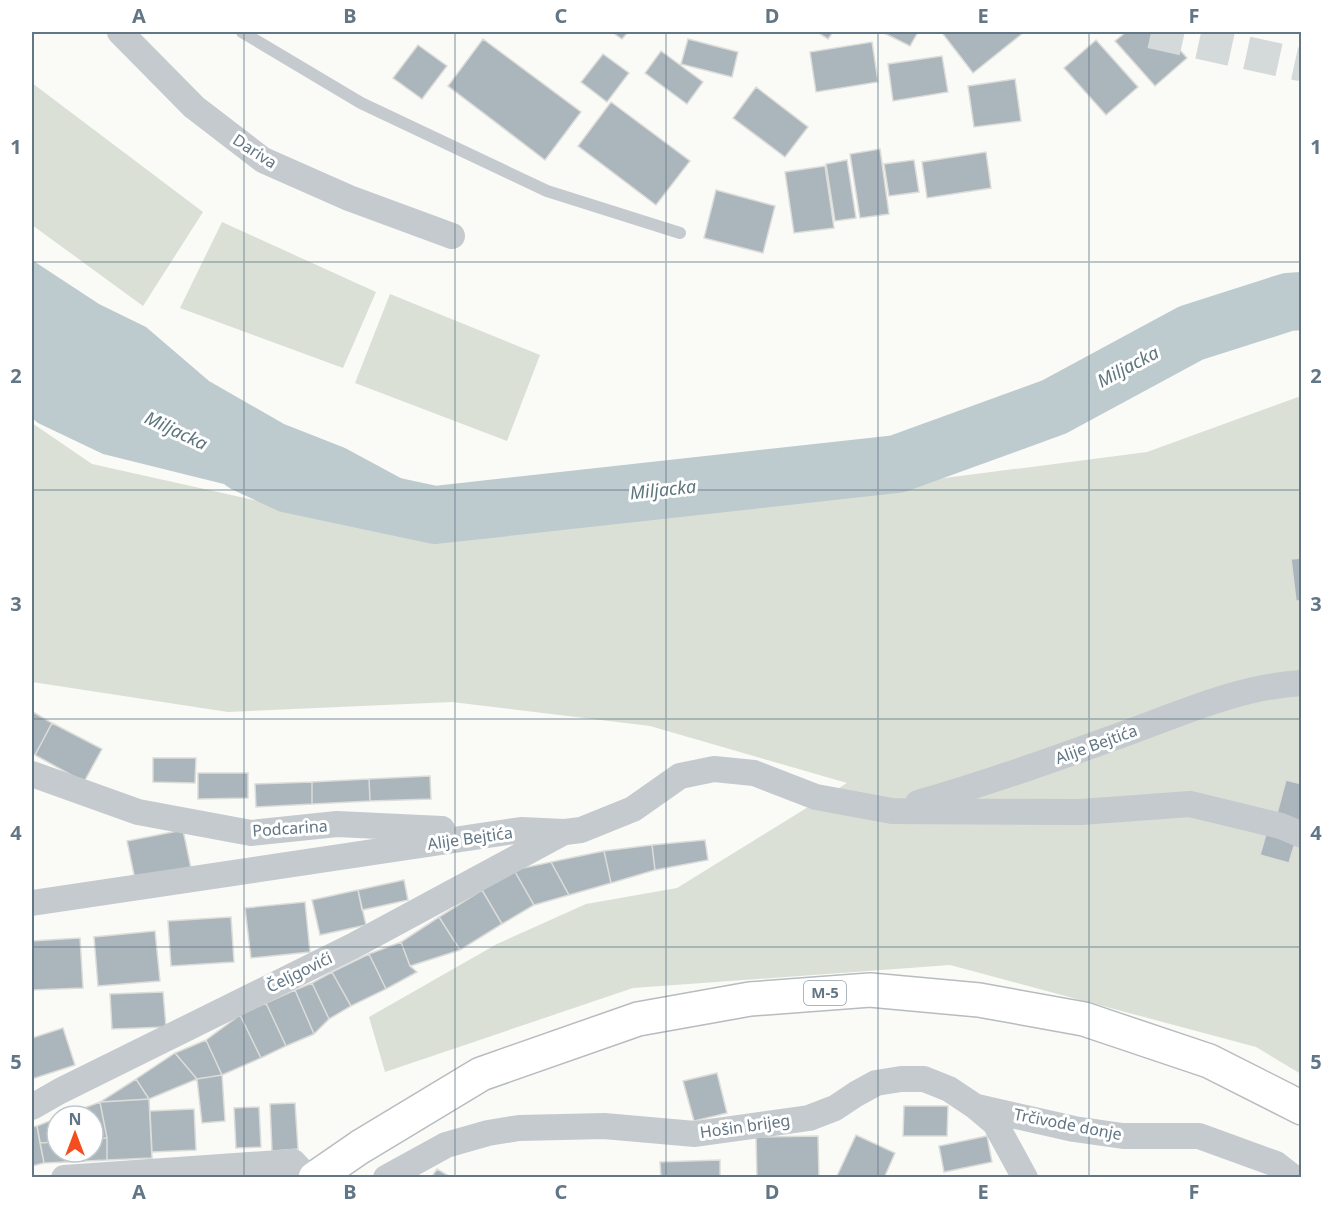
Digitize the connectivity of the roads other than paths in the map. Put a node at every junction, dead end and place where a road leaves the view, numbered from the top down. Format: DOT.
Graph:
graph roads {
  1 [pos="120,32"];
  2 [pos="242,32"];
  3 [pos="680,233"];
  4 [pos="452,236"];
  5 [pos="1302,683"];
  6 [pos="32,774"];
  7 [pos="892,811"];
  8 [pos="521,830"];
  9 [pos="565,832"];
  10 [pos="1302,835"];
  11 [pos="32,903"];
  12 [pos="32,1107"];
  13 [pos="976,1107"];
  14 [pos="1300,1108"];
  15 [pos="64,1178"];
  16 [pos="308,1178"];
  17 [pos="315,1178"];
  18 [pos="386,1178"];
  19 [pos="1024,1178"];
  20 [pos="1294,1178"];
  1 -- 4 [label="street, Dariva"];
  2 -- 3 [label="lane"];
  5 -- 7 [label="street, Alije Bejtića"];
  6 -- 8 [label="street, Podcarina"];
  7 -- 9 [label="street, Alije Bejtića"];
  7 -- 10 [label="street, Alije Bejtića"];
  8 -- 9 [label="street, Alije Bejtića"];
  8 -- 11 [label="street, Alije Bejtića"];
  9 -- 12 [label="street, Čeljgovići"];
  13 -- 18 [label="street, Hošin brijeg"];
  13 -- 19 [label="street, Hošin brijeg"];
  13 -- 20 [label="street, Trčivode donje"];
  14 -- 17 [label="main road, M-5"];
  15 -- 16 [label="street"];
}
